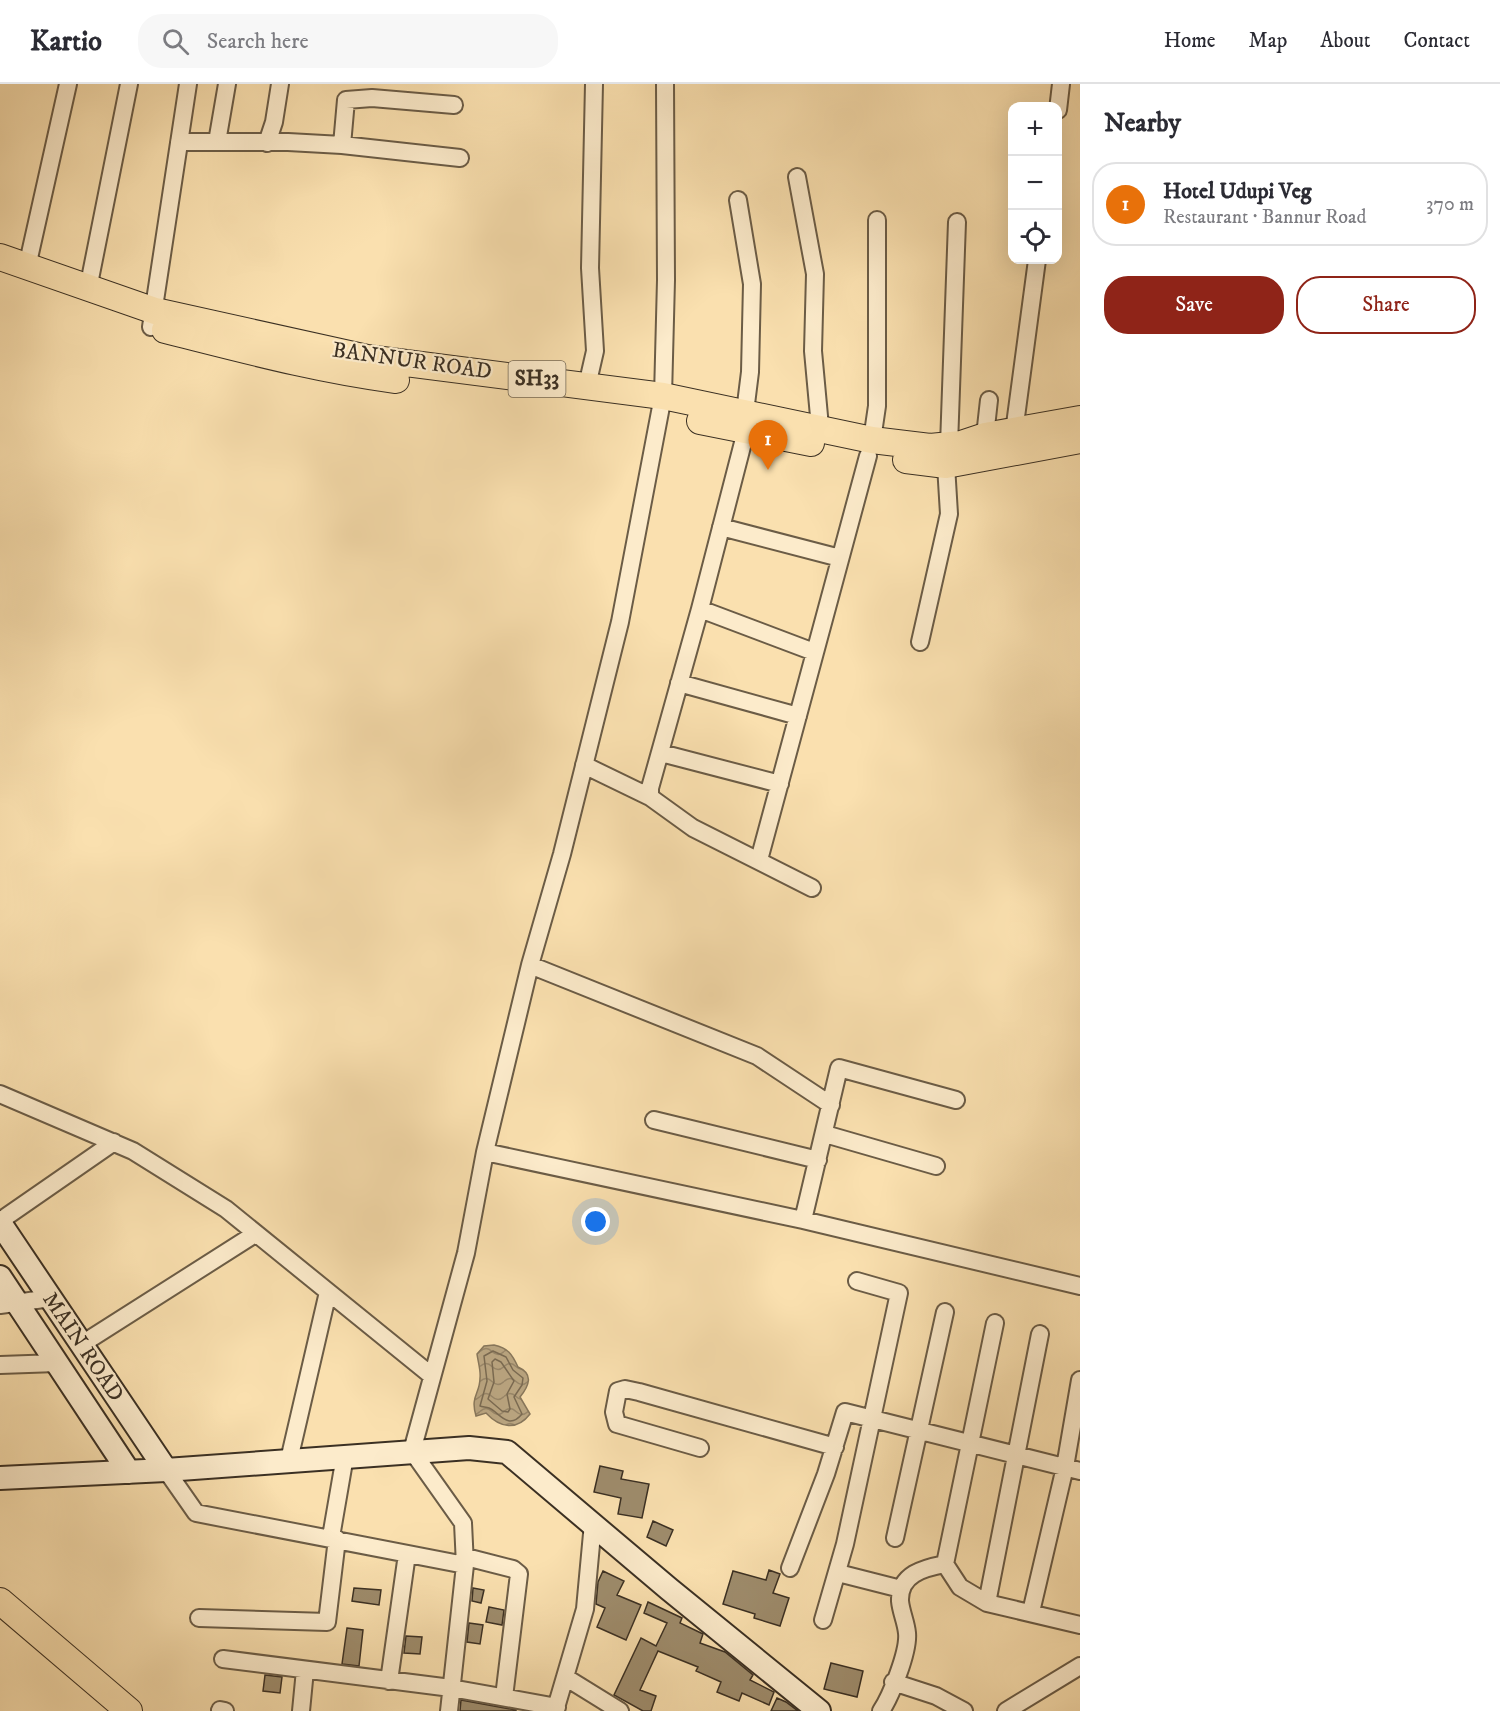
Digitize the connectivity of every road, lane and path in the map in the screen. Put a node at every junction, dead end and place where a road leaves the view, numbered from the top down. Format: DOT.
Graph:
graph roads {
  1 [pos="68,84"];
  2 [pos="129,84"];
  3 [pos="188,84"];
  4 [pos="227,84"];
  5 [pos="280,84"];
  6 [pos="594,84"];
  7 [pos="665,84"];
  8 [pos="1061,84"];
  9 [pos="1059,102"];
  10 [pos="454,105"];
  11 [pos="179,142"];
  12 [pos="217,142"];
  13 [pos="267,143"];
  14 [pos="342,146"];
  15 [pos="459,158"];
  16 [pos="797,177"];
  17 [pos="738,200"];
  18 [pos="877,220"];
  19 [pos="957,222"];
  20 [pos="0,257"];
  21 [pos="1036,264"];
  22 [pos="27,267"];
  23 [pos="0,274"];
  24 [pos="88,289"];
  25 [pos="153,319"];
  26 [pos="587,386"];
  27 [pos="988,400"];
  28 [pos="662,404"];
  29 [pos="1080,419"];
  30 [pos="745,422"];
  31 [pos="820,427"];
  32 [pos="1014,432"];
  33 [pos="985,436"];
  34 [pos="1080,440"];
  35 [pos="870,448"];
  36 [pos="948,455"];
  37 [pos="721,527"];
  38 [pos="840,558"];
  39 [pos="700,609"];
  40 [pos="920,642"];
  41 [pos="814,652"];
  42 [pos="679,683"];
  43 [pos="798,716"];
  44 [pos="661,753"];
  45 [pos="584,765"];
  46 [pos="780,784"];
  47 [pos="651,797"];
  48 [pos="759,860"];
  49 [pos="812,888"];
  50 [pos="530,965"];
  51 [pos="0,1095"];
  52 [pos="956,1100"];
  53 [pos="831,1105"];
  54 [pos="654,1120"];
  55 [pos="825,1134"];
  56 [pos="114,1142"];
  57 [pos="485,1152"];
  58 [pos="818,1160"];
  59 [pos="936,1166"];
  60 [pos="803,1220"];
  61 [pos="0,1222"];
  62 [pos="255,1234"];
  63 [pos="0,1276"];
  64 [pos="857,1281"];
  65 [pos="1080,1286"];
  66 [pos="328,1293"];
  67 [pos="51,1298"];
  68 [pos="9,1304"];
  69 [pos="945,1312"];
  70 [pos="994,1323"];
  71 [pos="1040,1334"];
  72 [pos="82,1344"];
  73 [pos="57,1363"];
  74 [pos="0,1365"];
  75 [pos="432,1376"];
  76 [pos="1080,1380"];
  77 [pos="874,1419"];
  78 [pos="921,1431"];
  79 [pos="968,1443"];
  80 [pos="835,1447"];
  81 [pos="700,1448"];
  82 [pos="412,1451"];
  83 [pos="1018,1455"];
  84 [pos="345,1456"];
  85 [pos="289,1460"];
  86 [pos="1072,1469"];
  87 [pos="166,1470"];
  88 [pos="129,1472"];
  89 [pos="0,1478"];
  90 [pos="593,1523"];
  91 [pos="334,1538"];
  92 [pos="895,1538"];
  93 [pos="407,1554"];
  94 [pos="465,1561"];
  95 [pos="945,1564"];
  96 [pos="790,1568"];
  97 [pos="838,1573"];
  98 [pos="901,1589"];
  99 [pos="0,1601"];
  100 [pos="987,1603"];
  101 [pos="1031,1612"];
  102 [pos="199,1618"];
  103 [pos="0,1619"];
  104 [pos="823,1620"];
  105 [pos="1080,1625"];
  106 [pos="223,1659"];
  107 [pos="1079,1669"];
  108 [pos="305,1670"];
  109 [pos="565,1677"];
  110 [pos="389,1681"];
  111 [pos="893,1682"];
  112 [pos="452,1688"];
  113 [pos="504,1697"];
  114 [pos="556,1709"];
  115 [pos="104,1711"];
  116 [pos="129,1711"];
  117 [pos="301,1711"];
  118 [pos="449,1711"];
  119 [pos="620,1711"];
  120 [pos="819,1711"];
  121 [pos="881,1711"];
  122 [pos="964,1711"];
  123 [pos="1006,1711"];
  1 -- 22 [label="street"];
  2 -- 24 [label="street"];
  3 -- 11 [label="street"];
  4 -- 12 [label="street"];
  5 -- 13 [label="street"];
  6 -- 26 [label="street"];
  7 -- 28 [label="street"];
  8 -- 9 [label="street"];
  10 -- 14 [label="street"];
  11 -- 12 [label="street"];
  11 -- 25 [label="street"];
  12 -- 13 [label="street"];
  13 -- 14 [label="street"];
  14 -- 15 [label="street"];
  16 -- 31 [label="street"];
  17 -- 30 [label="street"];
  18 -- 35 [label="street"];
  19 -- 36 [label="street"];
  20 -- 22 [label="main road, BANNUR ROAD / SH33"];
  21 -- 32 [label="street"];
  22 -- 24 [label="main road, BANNUR ROAD / SH33"];
  23 -- 25 [label="main road"];
  24 -- 25 [label="main road, BANNUR ROAD / SH33"];
  25 -- 26 [label="main road, BANNUR ROAD / SH33"];
  25 -- 28 [label="main road"];
  26 -- 28 [label="main road, BANNUR ROAD / SH33"];
  27 -- 33 [label="street"];
  28 -- 30 [label="main road, BANNUR ROAD / SH33"];
  28 -- 45 [label="street"];
  29 -- 32 [label="main road, BANNUR ROAD / SH33"];
  30 -- 31 [label="main road, BANNUR ROAD / SH33"];
  30 -- 35 [label="main road"];
  30 -- 37 [label="street"];
  31 -- 35 [label="main road, BANNUR ROAD / SH33"];
  32 -- 33 [label="main road, BANNUR ROAD / SH33"];
  33 -- 36 [label="main road, BANNUR ROAD / SH33"];
  34 -- 36 [label="main road"];
  35 -- 36 [label="main road, BANNUR ROAD / SH33"];
  35 -- 38 [label="street"];
  36 -- 40 [label="street"];
  37 -- 38 [label="street"];
  37 -- 39 [label="street"];
  38 -- 41 [label="street"];
  39 -- 41 [label="street"];
  39 -- 42 [label="street"];
  41 -- 43 [label="street"];
  42 -- 43 [label="street"];
  42 -- 44 [label="street"];
  43 -- 46 [label="street"];
  44 -- 46 [label="street"];
  44 -- 47 [label="street"];
  45 -- 47 [label="street"];
  45 -- 50 [label="street"];
  46 -- 48 [label="street"];
  47 -- 48 [label="street"];
  48 -- 49 [label="street"];
  50 -- 53 [label="street"];
  50 -- 57 [label="street"];
  51 -- 56 [label="street"];
  52 -- 53 [label="street"];
  53 -- 55 [label="street"];
  54 -- 58 [label="street"];
  55 -- 58 [label="street"];
  55 -- 59 [label="street"];
  56 -- 61 [label="street"];
  56 -- 62 [label="street"];
  57 -- 60 [label="street"];
  57 -- 75 [label="street"];
  58 -- 60 [label="street"];
  60 -- 65 [label="street"];
  61 -- 67 [label="street, MAIN ROAD"];
  62 -- 66 [label="street"];
  62 -- 72 [label="street"];
  63 -- 68 [label="street"];
  64 -- 77 [label="street"];
  66 -- 75 [label="street"];
  66 -- 85 [label="street"];
  67 -- 68 [label="street"];
  67 -- 72 [label="street, MAIN ROAD"];
  68 -- 73 [label="street"];
  69 -- 78 [label="street"];
  70 -- 79 [label="street"];
  71 -- 83 [label="street"];
  72 -- 87 [label="street, MAIN ROAD"];
  73 -- 74 [label="street"];
  73 -- 88 [label="street"];
  75 -- 82 [label="street"];
  76 -- 86 [label="street"];
  77 -- 78 [label="street"];
  77 -- 80 [label="street"];
  77 -- 97 [label="street"];
  78 -- 79 [label="street"];
  78 -- 92 [label="street"];
  79 -- 83 [label="street"];
  79 -- 95 [label="street"];
  80 -- 81 [label="street"];
  80 -- 96 [label="street"];
  82 -- 84 [label="street"];
  82 -- 90 [label="street"];
  82 -- 94 [label="street"];
  83 -- 86 [label="street"];
  83 -- 100 [label="street"];
  84 -- 85 [label="street"];
  84 -- 91 [label="street"];
  85 -- 87 [label="street"];
  86 -- 101 [label="street"];
  87 -- 88 [label="street"];
  87 -- 91 [label="street"];
  88 -- 89 [label="street"];
  90 -- 109 [label="street"];
  90 -- 120 [label="street"];
  91 -- 93 [label="street"];
  91 -- 102 [label="street"];
  93 -- 94 [label="street"];
  93 -- 110 [label="street"];
  94 -- 112 [label="street"];
  94 -- 113 [label="street"];
  95 -- 98 [label="street"];
  95 -- 100 [label="street"];
  97 -- 98 [label="street"];
  97 -- 104 [label="street"];
  98 -- 111 [label="street"];
  99 -- 116 [label="main road"];
  100 -- 101 [label="street"];
  101 -- 105 [label="street"];
  103 -- 115 [label="main road"];
  106 -- 108 [label="street"];
  107 -- 123 [label="street"];
  108 -- 110 [label="street"];
  108 -- 117 [label="street"];
  109 -- 114 [label="street"];
  109 -- 119 [label="street"];
  110 -- 112 [label="street"];
  111 -- 121 [label="street"];
  111 -- 122 [label="street"];
  112 -- 113 [label="street"];
  112 -- 118 [label="street"];
  113 -- 114 [label="street"];
}
